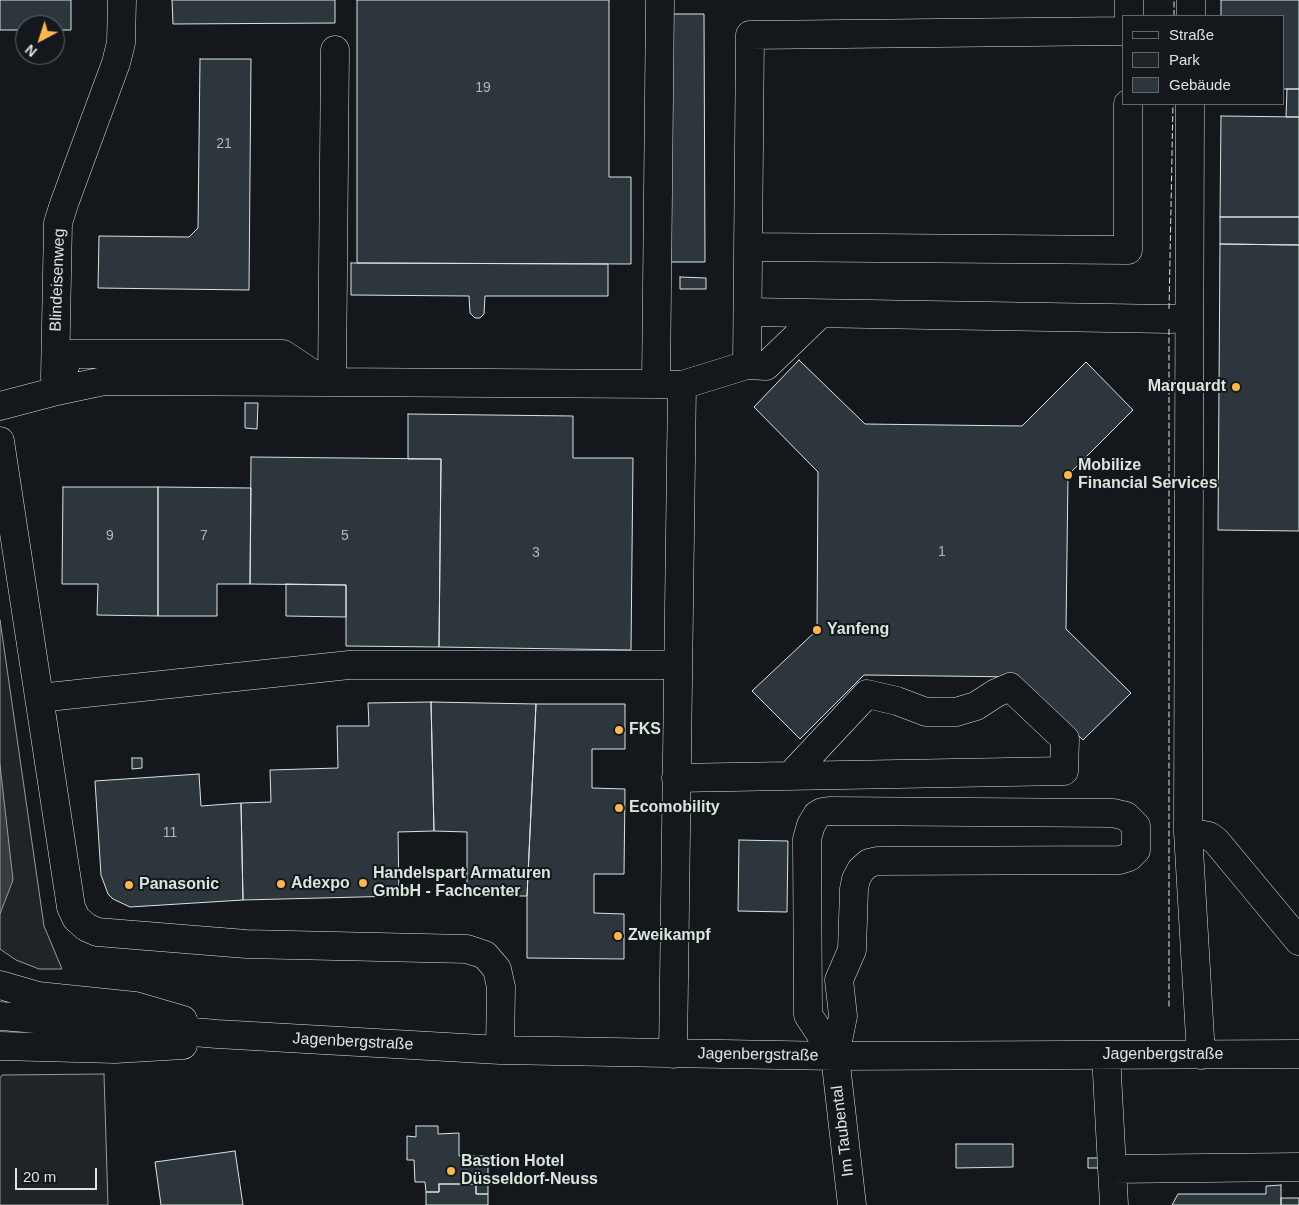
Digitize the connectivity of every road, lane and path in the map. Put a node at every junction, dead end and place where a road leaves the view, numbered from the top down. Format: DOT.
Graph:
graph roads {
  1 [pos="122,0"];
  2 [pos="660,0"];
  3 [pos="1129,0"];
  4 [pos="1191,0"];
  5 [pos="1128,15"];
  6 [pos="1191,15"];
  7 [pos="1122,31"];
  8 [pos="335,50"];
  9 [pos="1128,105"];
  10 [pos="1190,105"];
  11 [pos="749,247"];
  12 [pos="748,312"];
  13 [pos="820,314"];
  14 [pos="1189,318"];
  15 [pos="748,365"];
  16 [pos="329,382"];
  17 [pos="669,384"];
  18 [pos="57,391"];
  19 [pos="0,406"];
  20 [pos="0,441"];
  21 [pos="678,665"];
  22 [pos="39,698"];
  23 [pos="791,775"];
  24 [pos="676,778"];
  25 [pos="1188,832"];
  26 [pos="1299,940"];
  27 [pos="0,985"];
  28 [pos="0,1016"];
  29 [pos="217,1034"];
  30 [pos="0,1046"];
  31 [pos="500,1050"];
  32 [pos="673,1054"];
  33 [pos="1299,1054"];
  34 [pos="1106,1055"];
  35 [pos="1201,1055"];
  36 [pos="835,1056"];
  37 [pos="1299,1167"];
  38 [pos="1112,1169"];
  39 [pos="852,1205"];
  40 [pos="1114,1205"];
  1 -- 18 [label="street, Blindeisenweg"];
  2 -- 17 [label="street"];
  3 -- 5 [label="street"];
  4 -- 6 [label="street"];
  7 -- 11 [label="street"];
  8 -- 16 [label="street"];
  9 -- 11 [label="street"];
  10 -- 14 [label="street"];
  11 -- 12 [label="street"];
  12 -- 13 [label="street"];
  12 -- 15 [label="street"];
  13 -- 14 [label="street"];
  13 -- 15 [label="street"];
  14 -- 25 [label="street"];
  15 -- 17 [label="street"];
  16 -- 17 [label="street"];
  16 -- 18 [label="street"];
  17 -- 21 [label="street"];
  18 -- 19 [label="street"];
  20 -- 22 [label="street"];
  21 -- 22 [label="street"];
  21 -- 24 [label="street"];
  22 -- 31 [label="street"];
  23 -- 23 [label="street"];
  23 -- 24 [label="street"];
  24 -- 32 [label="street"];
  25 -- 26 [label="street"];
  25 -- 35 [label="street"];
  27 -- 29 [label="street, Jagenbergstraße"];
  28 -- 29 [label="street, Jagenbergstraße"];
  29 -- 30 [label="street, Jagenbergstraße"];
  29 -- 31 [label="street, Jagenbergstraße"];
  31 -- 32 [label="street, Jagenbergstraße"];
  32 -- 36 [label="street, Jagenbergstraße"];
  33 -- 35 [label="street, Jagenbergstraße"];
  34 -- 35 [label="street, Jagenbergstraße"];
  34 -- 36 [label="street, Jagenbergstraße"];
  34 -- 38 [label="street"];
  36 -- 36 [label="street"];
  36 -- 39 [label="street, Im Taubental"];
  37 -- 38 [label="street"];
  38 -- 40 [label="street"];
}
